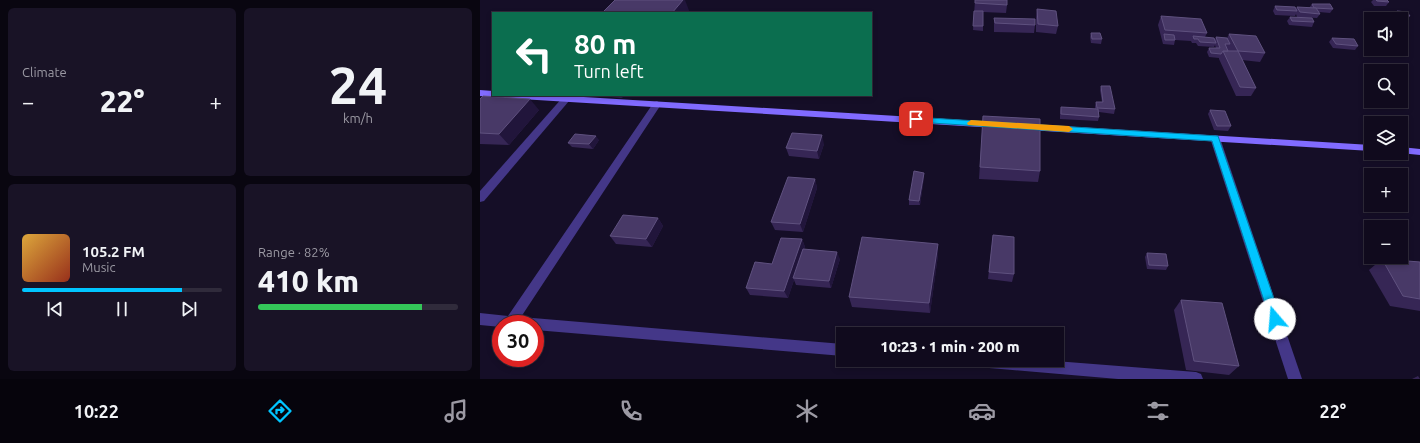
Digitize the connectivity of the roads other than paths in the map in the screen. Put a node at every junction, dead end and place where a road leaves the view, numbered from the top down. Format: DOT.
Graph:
graph roads {
  1 [pos="480,93"];
  2 [pos="492,94"];
  3 [pos="520,96"];
  4 [pos="566,99"];
  5 [pos="657,104"];
  6 [pos="1002,125"];
  7 [pos="1018,126"];
  8 [pos="1215,138"];
  9 [pos="1364,148"];
  10 [pos="1408,151"];
  11 [pos="1420,152"];
  12 [pos="480,198"];
  13 [pos="516,315"];
  14 [pos="480,320"];
  15 [pos="492,321"];
  16 [pos="544,325"];
  17 [pos="836,349"];
  18 [pos="1051,367"];
  19 [pos="1196,379"];
  20 [pos="1295,379"];
  1 -- 2 [label="street"];
  3 -- 4 [label="street"];
  4 -- 5 [label="street"];
  4 -- 12 [label="street"];
  5 -- 6 [label="street"];
  5 -- 13 [label="street"];
  7 -- 8 [label="street"];
  8 -- 9 [label="street"];
  8 -- 20 [label="street"];
  10 -- 11 [label="street"];
  14 -- 15 [label="street"];
  16 -- 17 [label="street"];
  18 -- 19 [label="street"];
}
